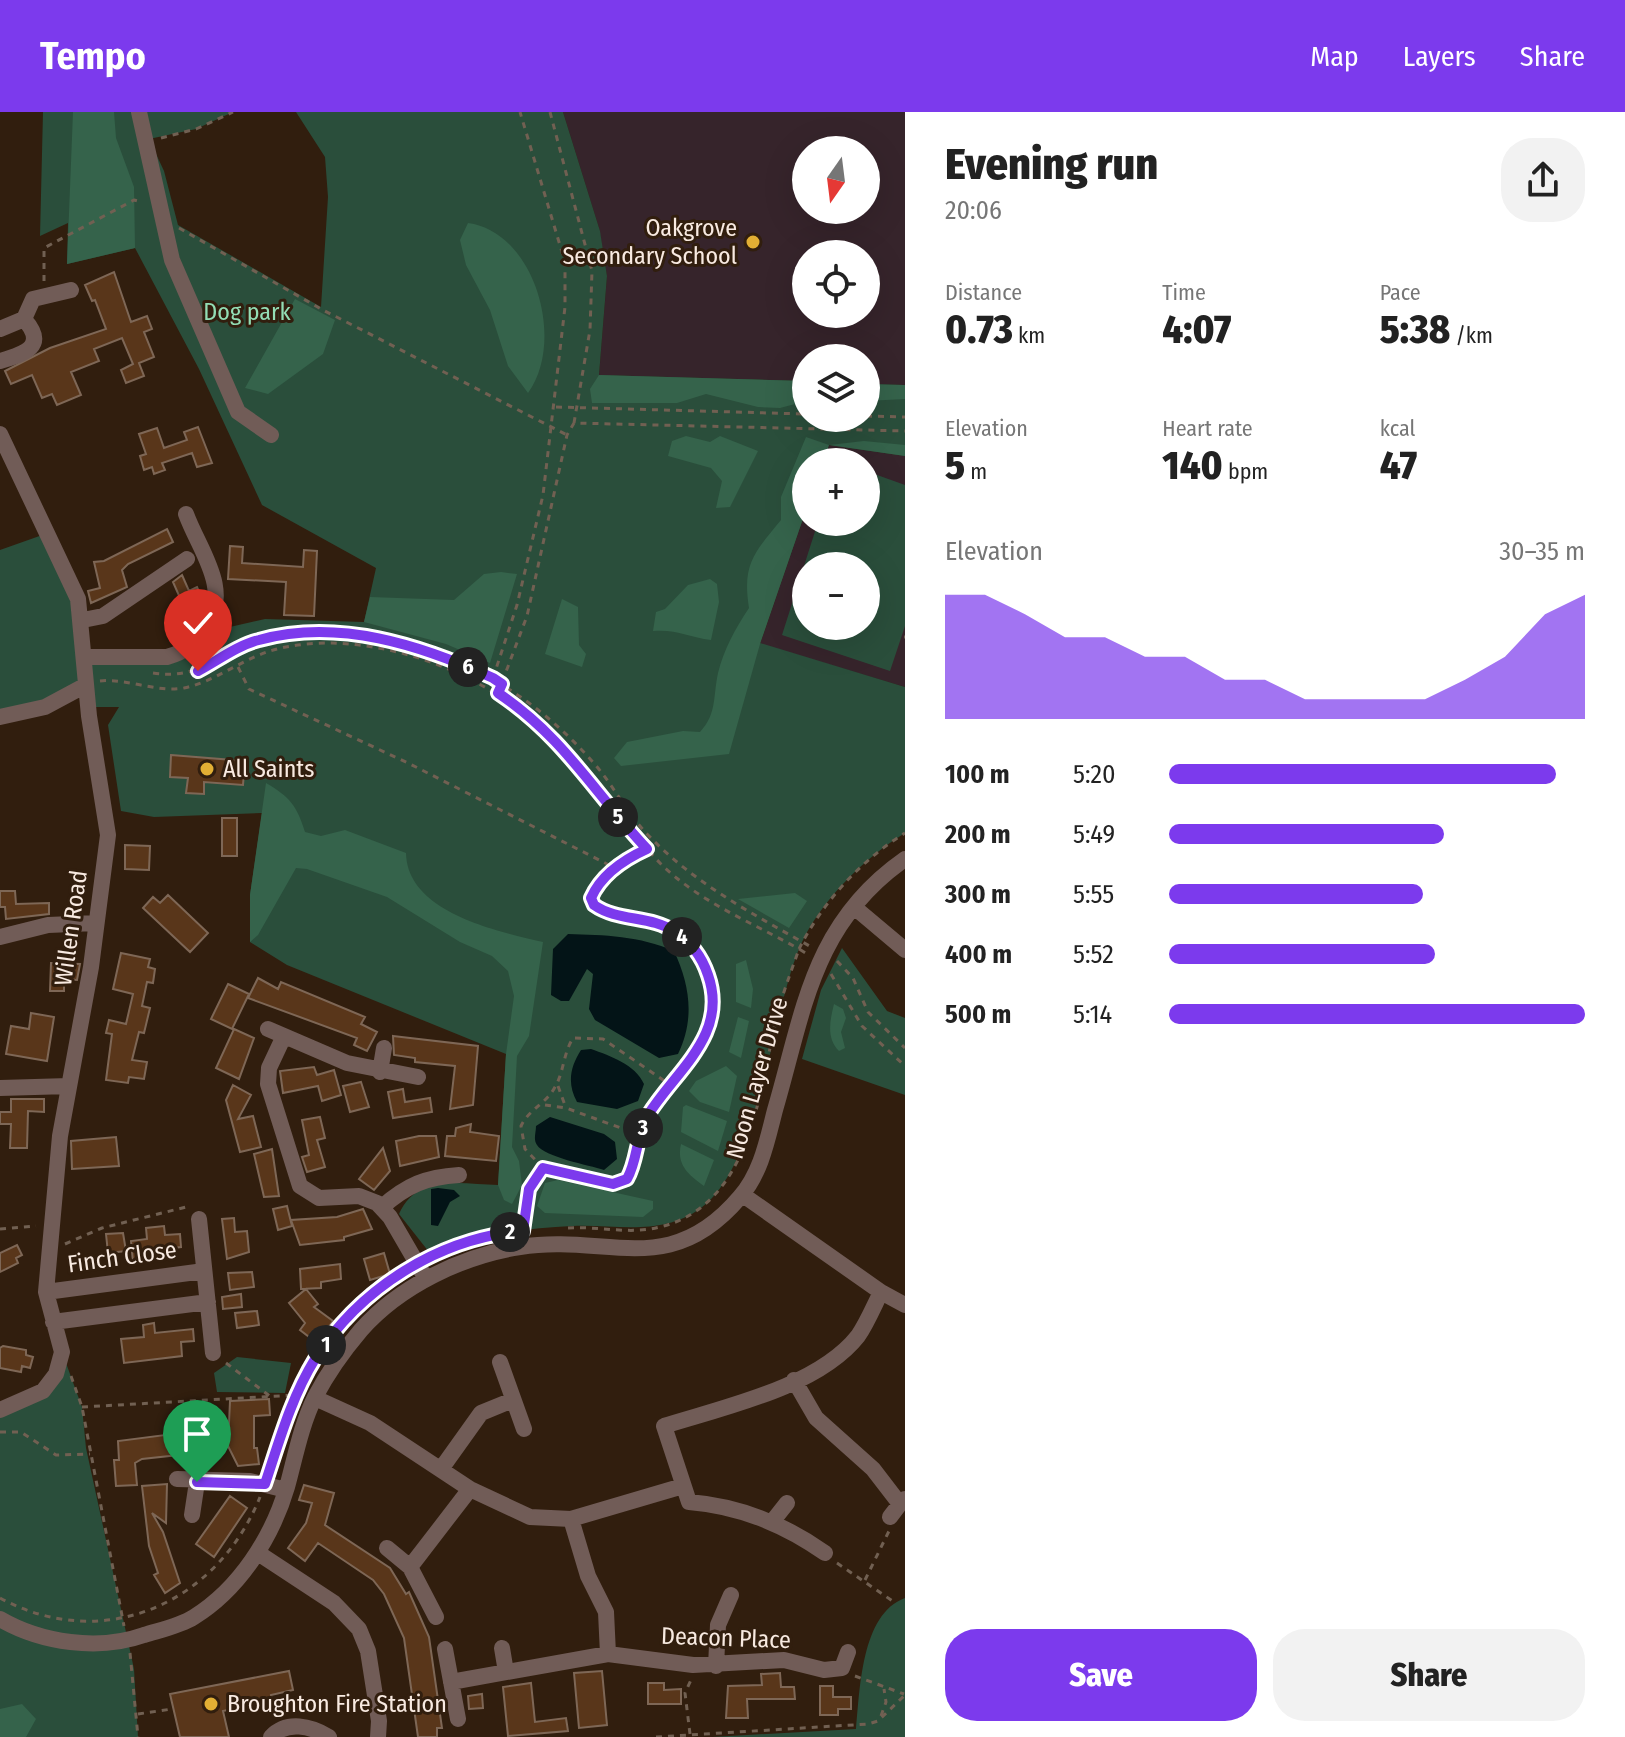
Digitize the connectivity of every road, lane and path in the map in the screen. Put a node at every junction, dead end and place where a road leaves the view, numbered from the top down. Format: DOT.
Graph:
graph roads {
  1 [pos="139,112"];
  2 [pos="233,112"];
  3 [pos="520,112"];
  4 [pos="550,112"];
  5 [pos="145,139"];
  6 [pos="161,206"];
  7 [pos="177,226"];
  8 [pos="71,290"];
  9 [pos="45,293"];
  10 [pos="24,319"];
  11 [pos="0,329"];
  12 [pos="0,361"];
  13 [pos="556,407"];
  14 [pos="576,407"];
  15 [pos="792,414"];
  16 [pos="880,416"];
  17 [pos="905,417"];
  18 [pos="574,423"];
  19 [pos="553,428"];
  20 [pos="905,431"];
  21 [pos="0,434"];
  22 [pos="271,435"];
  23 [pos="567,435"];
  24 [pos="186,514"];
  25 [pos="187,559"];
  26 [pos="83,620"];
  27 [pos="85,657"];
  28 [pos="238,665"];
  29 [pos="143,672"];
  30 [pos="493,678"];
  31 [pos="502,684"];
  32 [pos="86,685"];
  33 [pos="498,693"];
  34 [pos="0,717"];
  35 [pos="905,833"];
  36 [pos="647,849"];
  37 [pos="905,859"];
  38 [pos="615,868"];
  39 [pos="854,907"];
  40 [pos="96,923"];
  41 [pos="0,937"];
  42 [pos="803,942"];
  43 [pos="799,949"];
  44 [pos="905,950"];
  45 [pos="821,958"];
  46 [pos="268,1029"];
  47 [pos="284,1036"];
  48 [pos="384,1048"];
  49 [pos="905,1048"];
  50 [pos="905,1066"];
  51 [pos="380,1072"];
  52 [pos="418,1077"];
  53 [pos="558,1084"];
  54 [pos="69,1086"];
  55 [pos="672,1086"];
  56 [pos="0,1088"];
  57 [pos="544,1105"];
  58 [pos="566,1108"];
  59 [pos="640,1135"];
  60 [pos="543,1168"];
  61 [pos="459,1175"];
  62 [pos="743,1195"];
  63 [pos="382,1207"];
  64 [pos="199,1219"];
  65 [pos="53,1226"];
  66 [pos="562,1228"];
  67 [pos="0,1229"];
  68 [pos="510,1232"];
  69 [pos="498,1235"];
  70 [pos="50,1251"];
  71 [pos="416,1263"];
  72 [pos="204,1271"];
  73 [pos="426,1279"];
  74 [pos="46,1292"];
  75 [pos="881,1292"];
  76 [pos="208,1302"];
  77 [pos="905,1305"];
  78 [pos="362,1306"];
  79 [pos="53,1322"];
  80 [pos="62,1352"];
  81 [pos="213,1353"];
  82 [pos="500,1362"];
  83 [pos="794,1380"];
  84 [pos="296,1395"];
  85 [pos="271,1397"];
  86 [pos="315,1398"];
  87 [pos="513,1400"];
  88 [pos="82,1407"];
  89 [pos="0,1410"];
  90 [pos="524,1429"];
  91 [pos="0,1432"];
  92 [pos="91,1454"];
  93 [pos="441,1469"];
  94 [pos="177,1479"];
  95 [pos="197,1482"];
  96 [pos="265,1484"];
  97 [pos="683,1486"];
  98 [pos="470,1489"];
  99 [pos="286,1490"];
  100 [pos="787,1503"];
  101 [pos="898,1506"];
  102 [pos="192,1515"];
  103 [pos="571,1519"];
  104 [pos="772,1522"];
  105 [pos="387,1548"];
  106 [pos="258,1553"];
  107 [pos="825,1553"];
  108 [pos="410,1567"];
  109 [pos="865,1580"];
  110 [pos="731,1595"];
  111 [pos="0,1598"];
  112 [pos="894,1602"];
  113 [pos="436,1617"];
  114 [pos="0,1619"];
  115 [pos="123,1619"];
  116 [pos="126,1641"];
  117 [pos="502,1648"];
  118 [pos="445,1649"];
  119 [pos="848,1652"];
  120 [pos="608,1654"];
  121 [pos="693,1665"];
  122 [pos="716,1666"];
  123 [pos="842,1668"];
  124 [pos="506,1672"];
  125 [pos="451,1682"];
  126 [pos="884,1689"];
  127 [pos="905,1694"];
  128 [pos="172,1709"];
  129 [pos="138,1714"];
  130 [pos="458,1719"];
  131 [pos="878,1721"];
  132 [pos="690,1734"];
  133 [pos="138,1737"];
  134 [pos="271,1737"];
  135 [pos="329,1737"];
  136 [pos="378,1737"];
  137 [pos="656,1737"];
  1 -- 5 [label="street"];
  2 -- 5 [label="path"];
  3 -- 13 [label="path"];
  4 -- 14 [label="path"];
  5 -- 6 [label="street"];
  6 -- 9 [label="path"];
  6 -- 22 [label="street"];
  7 -- 19 [label="path"];
  8 -- 9 [label="street"];
  9 -- 10 [label="street"];
  10 -- 11 [label="street"];
  10 -- 12 [label="street"];
  13 -- 14 [label="path"];
  13 -- 19 [label="path"];
  14 -- 15 [label="path"];
  14 -- 18 [label="path"];
  16 -- 17 [label="path"];
  18 -- 20 [label="path"];
  18 -- 23 [label="path"];
  19 -- 23 [label="path"];
  19 -- 30 [label="path"];
  21 -- 26 [label="street, Willen Road"];
  23 -- 31 [label="path"];
  24 -- 27 [label="street"];
  25 -- 26 [label="street"];
  26 -- 27 [label="street, Willen Road"];
  27 -- 32 [label="street, Willen Road"];
  28 -- 32 [label="path"];
  28 -- 33 [label="path"];
  28 -- 38 [label="path"];
  29 -- 30 [label="path"];
  30 -- 31 [label="path"];
  31 -- 33 [label="path"];
  31 -- 42 [label="path"];
  32 -- 34 [label="street"];
  32 -- 40 [label="street, Willen Road"];
  33 -- 36 [label="path"];
  35 -- 42 [label="path"];
  36 -- 38 [label="path"];
  36 -- 43 [label="path"];
  37 -- 39 [label="street, Noon Layer Drive"];
  38 -- 55 [label="path"];
  39 -- 44 [label="street"];
  39 -- 45 [label="street, Noon Layer Drive"];
  40 -- 41 [label="street"];
  40 -- 54 [label="street, Willen Road"];
  42 -- 43 [label="path"];
  42 -- 45 [label="path"];
  43 -- 66 [label="path"];
  45 -- 49 [label="path"];
  45 -- 50 [label="path"];
  45 -- 62 [label="street, Noon Layer Drive"];
  46 -- 47 [label="street"];
  47 -- 51 [label="street"];
  47 -- 63 [label="street"];
  48 -- 51 [label="street"];
  51 -- 52 [label="street"];
  53 -- 55 [label="path"];
  53 -- 57 [label="path"];
  53 -- 58 [label="path"];
  54 -- 56 [label="street"];
  54 -- 65 [label="street, Willen Road"];
  55 -- 59 [label="path"];
  57 -- 58 [label="path"];
  57 -- 60 [label="path"];
  58 -- 59 [label="path"];
  59 -- 60 [label="path"];
  60 -- 68 [label="path"];
  61 -- 63 [label="street"];
  62 -- 73 [label="street, Noon Layer Drive"];
  62 -- 75 [label="street"];
  63 -- 71 [label="street"];
  64 -- 70 [label="path"];
  64 -- 72 [label="street, Finch Close"];
  65 -- 67 [label="path"];
  65 -- 70 [label="street, Willen Road"];
  69 -- 71 [label="path"];
  70 -- 74 [label="street, Willen Road"];
  71 -- 73 [label="street"];
  72 -- 74 [label="street, Finch Close"];
  72 -- 76 [label="street, Finch Close"];
  73 -- 86 [label="street, Noon Layer Drive"];
  74 -- 79 [label="street, Willen Road"];
  75 -- 77 [label="street"];
  75 -- 83 [label="street"];
  76 -- 79 [label="street"];
  76 -- 81 [label="street, Finch Close"];
  78 -- 84 [label="path"];
  79 -- 80 [label="street, Willen Road"];
  80 -- 88 [label="path"];
  80 -- 89 [label="street"];
  81 -- 85 [label="path"];
  82 -- 87 [label="street"];
  83 -- 97 [label="street"];
  83 -- 101 [label="street"];
  84 -- 85 [label="path"];
  84 -- 96 [label="path"];
  85 -- 88 [label="path"];
  86 -- 93 [label="street"];
  86 -- 99 [label="street, Noon Layer Drive"];
  87 -- 90 [label="street"];
  87 -- 93 [label="street"];
  88 -- 92 [label="path"];
  91 -- 92 [label="path"];
  92 -- 115 [label="path"];
  93 -- 98 [label="street"];
  94 -- 95 [label="street"];
  95 -- 96 [label="street"];
  95 -- 102 [label="street"];
  96 -- 99 [label="street"];
  96 -- 115 [label="path"];
  97 -- 103 [label="street"];
  97 -- 104 [label="street"];
  98 -- 103 [label="street"];
  98 -- 108 [label="street"];
  99 -- 106 [label="street, Noon Layer Drive"];
  100 -- 104 [label="street"];
  101 -- 109 [label="path"];
  103 -- 120 [label="street"];
  104 -- 107 [label="street"];
  105 -- 108 [label="street"];
  106 -- 116 [label="street, Noon Layer Drive"];
  106 -- 136 [label="street"];
  107 -- 109 [label="path"];
  108 -- 113 [label="street"];
  109 -- 112 [label="path"];
  110 -- 122 [label="street"];
  111 -- 115 [label="path"];
  114 -- 116 [label="street, Noon Layer Drive"];
  115 -- 116 [label="path"];
  116 -- 129 [label="path"];
  117 -- 124 [label="street"];
  118 -- 125 [label="street"];
  119 -- 123 [label="street"];
  120 -- 121 [label="street, Deacon Place"];
  120 -- 124 [label="street, Deacon Place"];
  121 -- 122 [label="street, Deacon Place"];
  121 -- 132 [label="path"];
  122 -- 123 [label="street, Deacon Place"];
  123 -- 126 [label="path"];
  124 -- 125 [label="street, Deacon Place"];
  125 -- 130 [label="street"];
  126 -- 127 [label="path"];
  126 -- 131 [label="path"];
  127 -- 131 [label="path"];
  128 -- 129 [label="path"];
  129 -- 133 [label="path"];
  131 -- 132 [label="path"];
  132 -- 137 [label="path"];
  134 -- 135 [label="street"];
}
